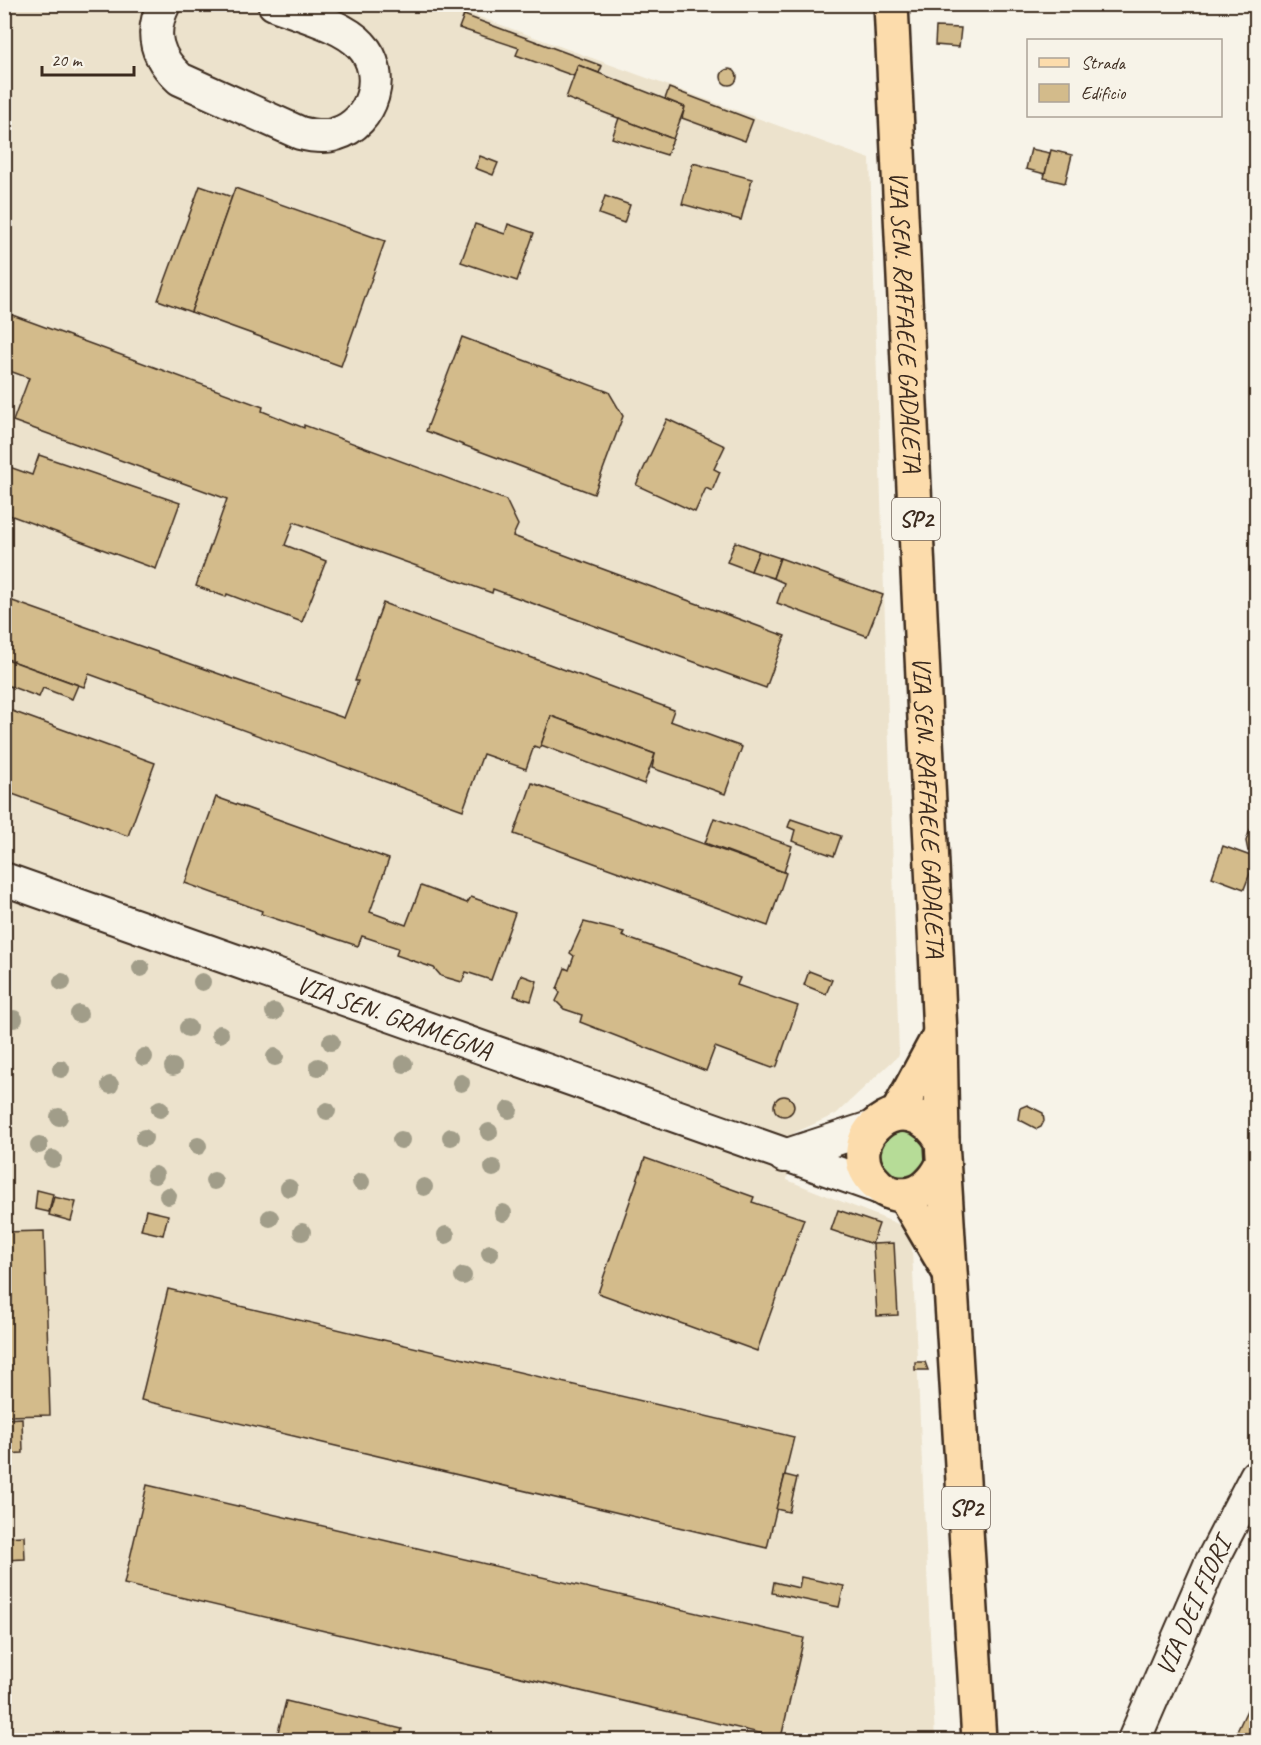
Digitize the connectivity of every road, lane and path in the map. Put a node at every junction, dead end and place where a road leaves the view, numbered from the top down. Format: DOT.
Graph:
graph roads {
  1 [pos="164,4"];
  2 [pos="274,4"];
  3 [pos="891,4"];
  4 [pos="4,879"];
  5 [pos="940,1034"];
  6 [pos="885,1121"];
  7 [pos="942,1153"];
  8 [pos="784,1156"];
  9 [pos="892,1191"];
  10 [pos="951,1276"];
  11 [pos="1257,1476"];
  12 [pos="980,1740"];
  13 [pos="1134,1740"];
  1 -- 2 [label="street"];
  3 -- 5 [label="main road, VIA SEN. RAFFAELE GADALETA / SP2"];
  4 -- 8 [label="street, VIA SEN. GRAMEGNA"];
  5 -- 6 [label="main road, VIA SEN. RAFFAELE GADALETA"];
  5 -- 7 [label="main road, VIA SEN. RAFFAELE GADALETA / SP2"];
  6 -- 7 [label="main road"];
  6 -- 8 [label="street"];
  6 -- 9 [label="main road, VIA SEN. RAFFAELE GADALETA"];
  7 -- 9 [label="main road"];
  7 -- 10 [label="main road, VIA SEN. RAFFAELE GADALETA / SP2"];
  8 -- 9 [label="street, VIA SEN. GRAMEGNA"];
  9 -- 10 [label="main road, VIA SEN. RAFFAELE GADALETA / SP2"];
  10 -- 12 [label="main road, VIA SEN. RAFFAELE GADALETA / SP2"];
  11 -- 13 [label="street, VIA DEI FIORI"];
}
